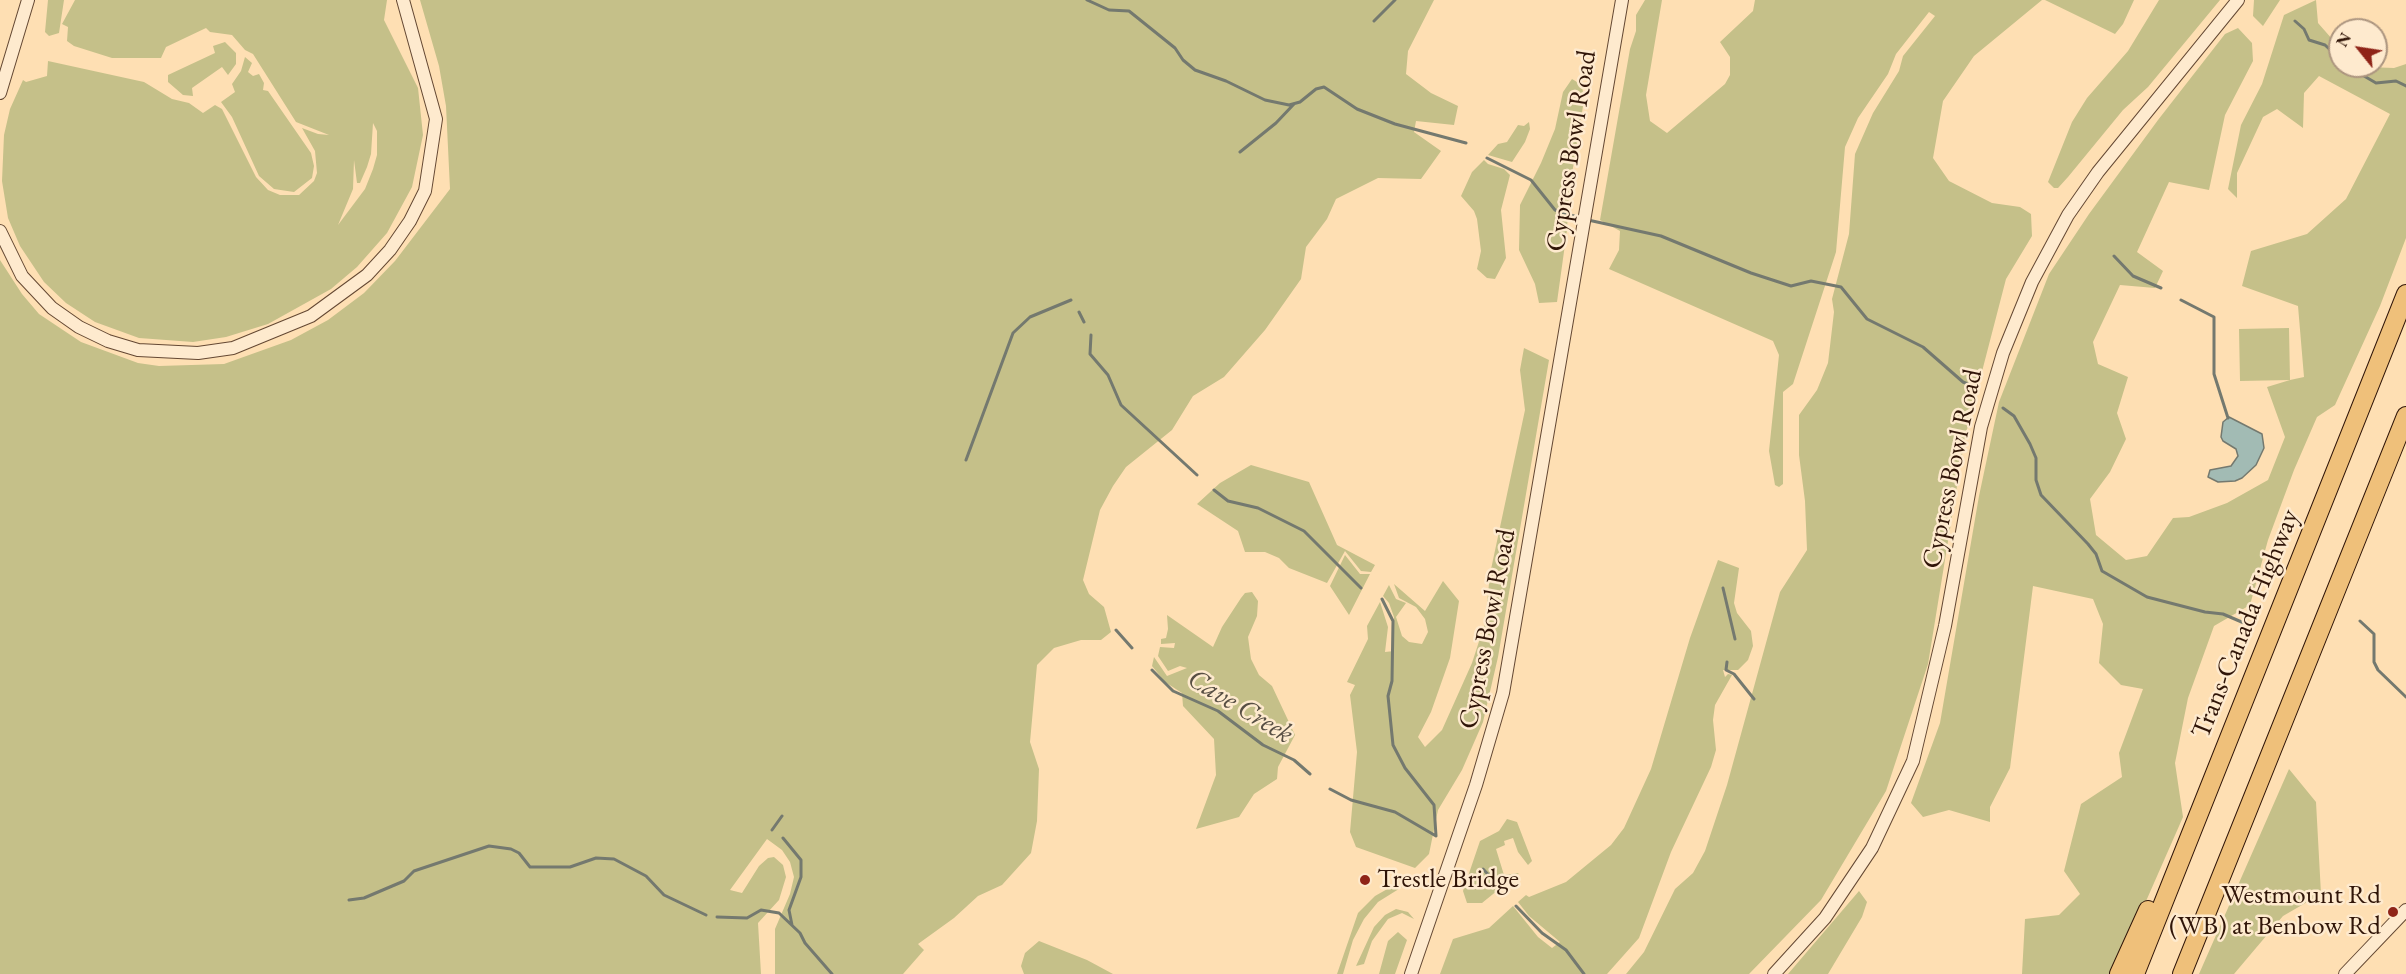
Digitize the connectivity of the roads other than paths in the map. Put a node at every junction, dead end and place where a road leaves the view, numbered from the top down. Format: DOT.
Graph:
graph roads {
  1 [pos="28,0"];
  2 [pos="403,0"];
  3 [pos="1622,0"];
  4 [pos="2238,0"];
  5 [pos="0,93"];
  6 [pos="0,231"];
  7 [pos="2406,294"];
  8 [pos="2406,416"];
  9 [pos="2203,804"];
  10 [pos="2406,910"];
  11 [pos="1412,974"];
  12 [pos="1774,974"];
  13 [pos="2119,974"];
  14 [pos="2135,974"];
  15 [pos="2182,974"];
  16 [pos="2345,974"];
  1 -- 5 [label="street"];
  2 -- 6 [label="street"];
  3 -- 11 [label="street, Cypress Bowl Road"];
  4 -- 12 [label="street, Cypress Bowl Road"];
  7 -- 9 [label="highway, Trans-Canada Highway"];
  8 -- 15 [label="highway"];
  9 -- 13 [label="highway"];
  9 -- 14 [label="highway, Trans-Canada Highway"];
  10 -- 16 [label="street"];
}
